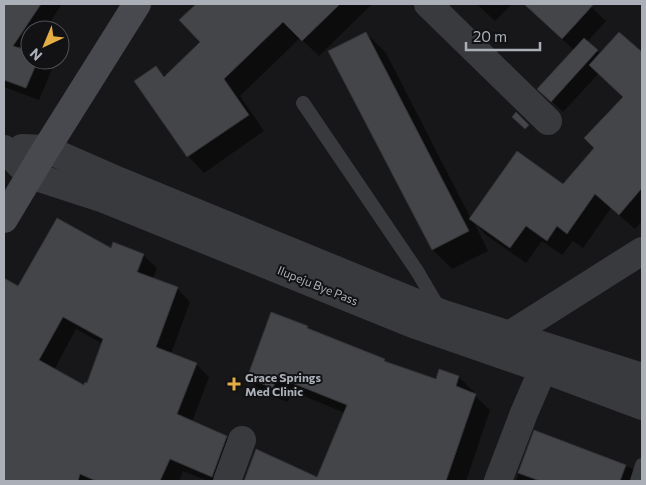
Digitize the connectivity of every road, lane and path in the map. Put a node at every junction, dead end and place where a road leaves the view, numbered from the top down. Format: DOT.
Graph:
graph roads {
  1 [pos="137,4"];
  2 [pos="428,4"];
  3 [pos="303,103"];
  4 [pos="548,121"];
  5 [pos="4,148"];
  6 [pos="46,148"];
  7 [pos="30,175"];
  8 [pos="4,219"];
  9 [pos="642,251"];
  10 [pos="441,312"];
  11 [pos="502,343"];
  12 [pos="543,369"];
  13 [pos="642,378"];
  14 [pos="642,406"];
  15 [pos="242,440"];
  16 [pos="642,465"];
  17 [pos="227,481"];
  18 [pos="498,481"];
  19 [pos="637,481"];
  1 -- 6 [label="main road"];
  2 -- 4 [label="street"];
  3 -- 10 [label="lane"];
  5 -- 6 [label="street, Ilupeju Bye Pass"];
  5 -- 7 [label="street, Ilupeju Bye Pass"];
  6 -- 7 [label="main road"];
  6 -- 10 [label="street, Ilupeju Bye Pass"];
  7 -- 8 [label="main road"];
  7 -- 11 [label="street, Ilupeju Bye Pass"];
  9 -- 11 [label="street"];
  10 -- 11 [label="street, Ilupeju Bye Pass"];
  11 -- 12 [label="street, Ilupeju Bye Pass"];
  11 -- 13 [label="street, Ilupeju Bye Pass"];
  12 -- 14 [label="street, Ilupeju Bye Pass"];
  12 -- 18 [label="street"];
  15 -- 17 [label="street"];
  16 -- 19 [label="lane"];
}
